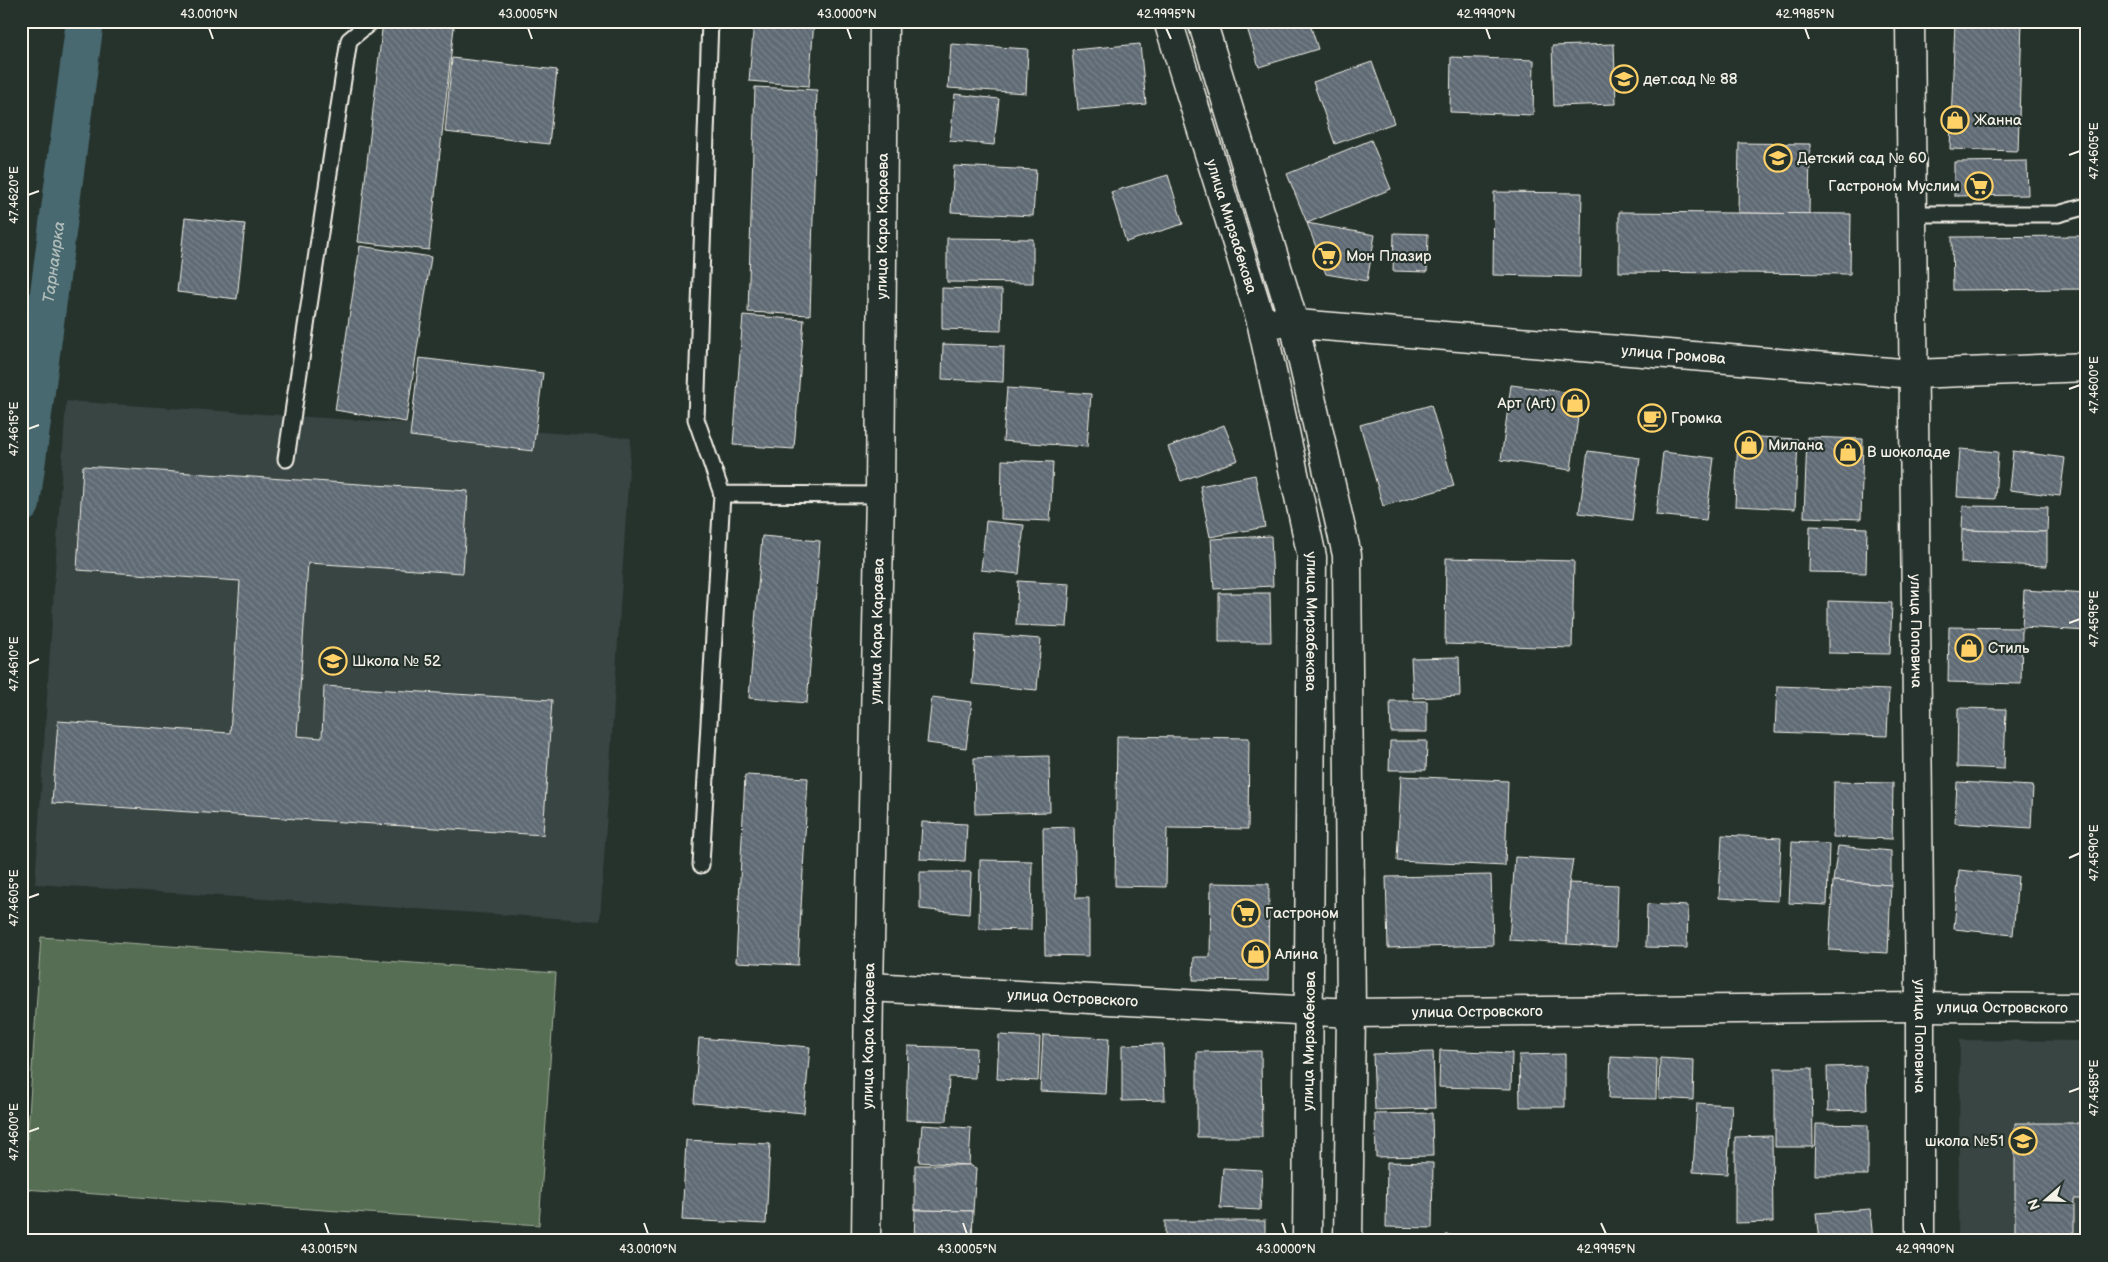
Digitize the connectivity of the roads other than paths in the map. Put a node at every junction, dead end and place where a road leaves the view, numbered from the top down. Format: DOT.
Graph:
graph roads {
  1 [pos="372,21"];
  2 [pos="710,21"];
  3 [pos="884,21"];
  4 [pos="1168,21"];
  5 [pos="1202,21"];
  6 [pos="1910,21"];
  7 [pos="2087,206"];
  8 [pos="1912,214"];
  9 [pos="1261,321"];
  10 [pos="1294,324"];
  11 [pos="2087,368"];
  12 [pos="1914,374"];
  13 [pos="286,459"];
  14 [pos="722,494"];
  15 [pos="880,495"];
  16 [pos="701,865"];
  17 [pos="869,987"];
  18 [pos="1920,1007"];
  19 [pos="2087,1008"];
  20 [pos="1310,1011"];
  21 [pos="1351,1012"];
  22 [pos="866,1241"];
  23 [pos="1307,1241"];
  24 [pos="1348,1241"];
  25 [pos="1920,1241"];
  1 -- 13 [label="lane"];
  2 -- 14 [label="lane"];
  3 -- 15 [label="street, улица Кара Караева"];
  4 -- 9 [label="street, улица Мирзабекова"];
  5 -- 10 [label="street"];
  6 -- 8 [label="street, улица Поповича"];
  7 -- 8 [label="lane"];
  8 -- 12 [label="street, улица Поповича"];
  9 -- 10 [label="street, улица Громова"];
  9 -- 20 [label="street, улица Мирзабекова"];
  10 -- 12 [label="street, улица Громова"];
  10 -- 21 [label="street"];
  11 -- 12 [label="street, улица Громова"];
  12 -- 18 [label="street, улица Поповича"];
  14 -- 15 [label="lane"];
  14 -- 16 [label="lane"];
  15 -- 17 [label="street, улица Кара Караева"];
  17 -- 20 [label="street, улица Островского"];
  17 -- 22 [label="street, улица Кара Караева"];
  18 -- 19 [label="street, улица Островского"];
  18 -- 21 [label="street, улица Островского"];
  18 -- 25 [label="street, улица Поповича"];
  20 -- 21 [label="street, улица Островского"];
  20 -- 23 [label="street, улица Мирзабекова"];
  21 -- 24 [label="street"];
}
